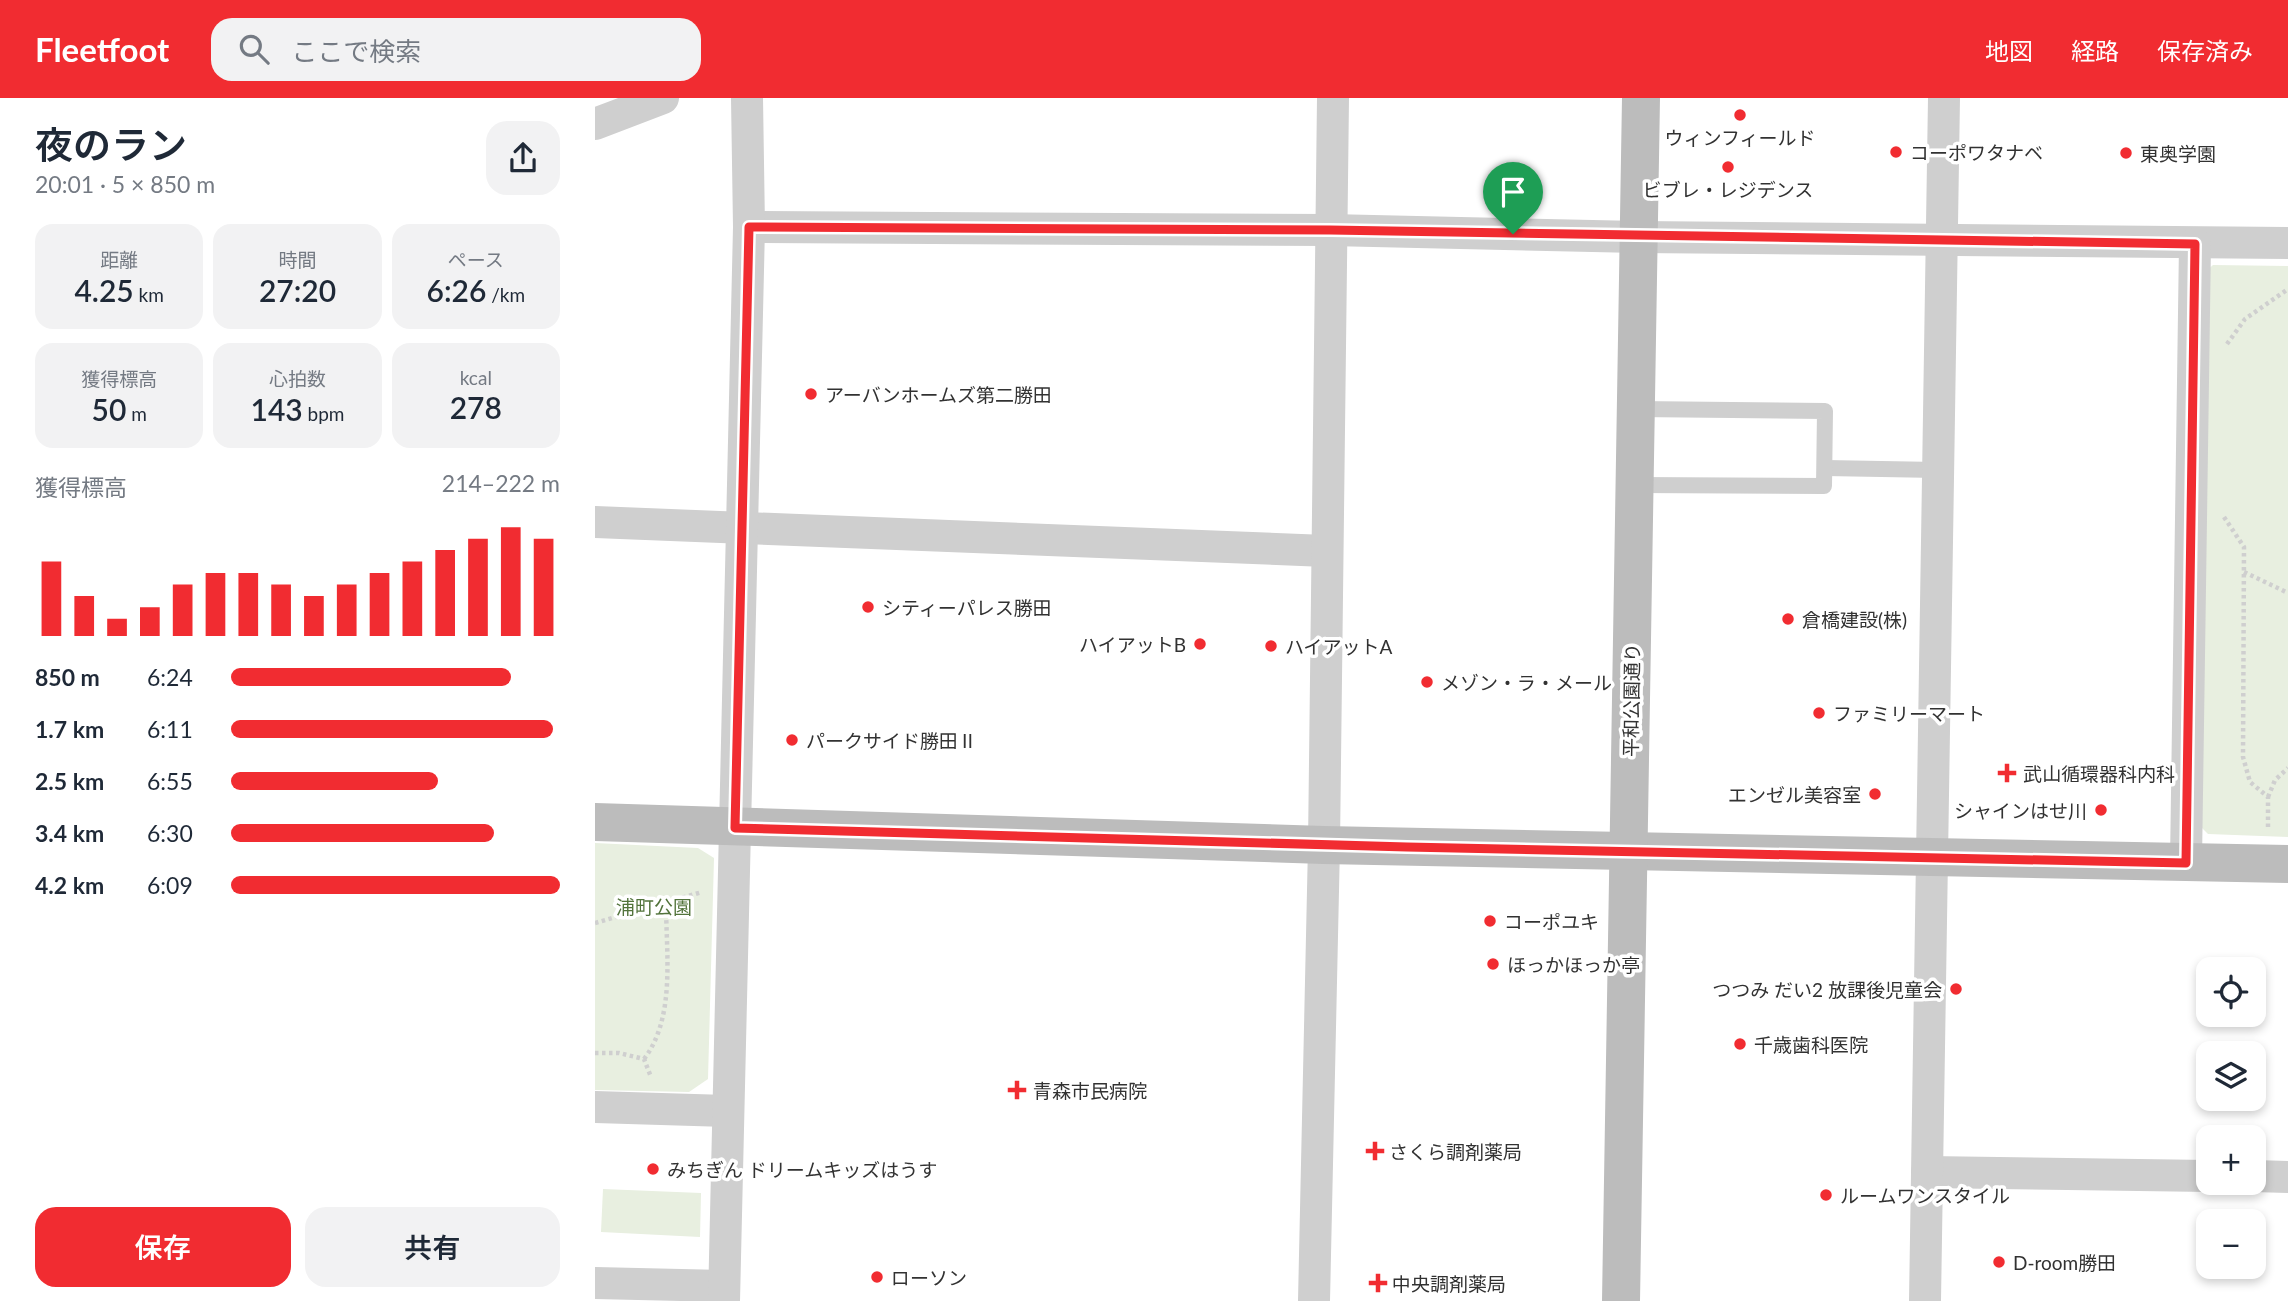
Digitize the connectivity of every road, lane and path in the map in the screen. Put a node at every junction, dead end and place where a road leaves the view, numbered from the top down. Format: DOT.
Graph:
graph roads {
  1 [pos="663,98"];
  2 [pos="747,98"];
  3 [pos="1333,98"];
  4 [pos="1641,98"];
  5 [pos="1944,98"];
  6 [pos="595,124"];
  7 [pos="749,227"];
  8 [pos="1330,230"];
  9 [pos="1639,237"];
  10 [pos="1942,239"];
  11 [pos="2288,243"];
  12 [pos="2195,244"];
  13 [pos="2288,289"];
  14 [pos="2226,346"];
  15 [pos="1636,409"];
  16 [pos="1825,468"];
  17 [pos="1938,470"];
  18 [pos="1635,485"];
  19 [pos="2224,506"];
  20 [pos="595,522"];
  21 [pos="741,528"];
  22 [pos="1326,551"];
  23 [pos="2244,572"];
  24 [pos="2286,595"];
  25 [pos="2288,768"];
  26 [pos="2268,797"];
  27 [pos="595,821"];
  28 [pos="735,828"];
  29 [pos="1324,845"];
  30 [pos="2278,850"];
  31 [pos="1627,852"];
  32 [pos="1930,858"];
  33 [pos="2186,863"];
  34 [pos="734,885"];
  35 [pos="666,902"];
  36 [pos="595,923"];
  37 [pos="595,1052"];
  38 [pos="643,1059"];
  39 [pos="595,1107"];
  40 [pos="657,1109"];
  41 [pos="727,1111"];
  42 [pos="1927,1172"];
  43 [pos="2196,1176"];
  44 [pos="2266,1176"];
  45 [pos="2288,1177"];
  46 [pos="595,1283"];
  47 [pos="724,1293"];
  48 [pos="1314,1301"];
  49 [pos="1621,1301"];
  50 [pos="1925,1301"];
  1 -- 6 [label="street"];
  2 -- 7 [label="street"];
  3 -- 8 [label="street"];
  4 -- 9 [label="street, 平和公園通り"];
  5 -- 10 [label="street"];
  7 -- 8 [label="street"];
  7 -- 21 [label="street"];
  8 -- 9 [label="street"];
  8 -- 22 [label="street"];
  9 -- 10 [label="street"];
  9 -- 15 [label="street, 平和公園通り"];
  10 -- 12 [label="street"];
  10 -- 17 [label="street"];
  11 -- 12 [label="street"];
  12 -- 33 [label="street"];
  13 -- 14 [label="path"];
  15 -- 16 [label="lane"];
  15 -- 18 [label="street, 平和公園通り"];
  16 -- 17 [label="lane"];
  16 -- 18 [label="lane"];
  17 -- 32 [label="street"];
  18 -- 31 [label="street, 平和公園通り"];
  19 -- 23 [label="path"];
  20 -- 21 [label="street"];
  21 -- 22 [label="street"];
  21 -- 28 [label="street"];
  22 -- 29 [label="street"];
  23 -- 24 [label="path"];
  23 -- 26 [label="path"];
  25 -- 26 [label="path"];
  26 -- 30 [label="path"];
  27 -- 28 [label="street"];
  28 -- 29 [label="street"];
  28 -- 34 [label="street"];
  29 -- 31 [label="street"];
  29 -- 48 [label="street"];
  30 -- 33 [label="street"];
  31 -- 32 [label="street"];
  31 -- 49 [label="street, 平和公園通り"];
  32 -- 33 [label="street"];
  32 -- 42 [label="street"];
  34 -- 35 [label="path"];
  34 -- 41 [label="street"];
  35 -- 36 [label="path"];
  35 -- 38 [label="path"];
  37 -- 38 [label="path"];
  38 -- 40 [label="path"];
  39 -- 40 [label="street"];
  40 -- 41 [label="street"];
  41 -- 47 [label="street"];
  42 -- 43 [label="street"];
  42 -- 50 [label="street"];
  44 -- 45 [label="street"];
  46 -- 47 [label="street"];
}
